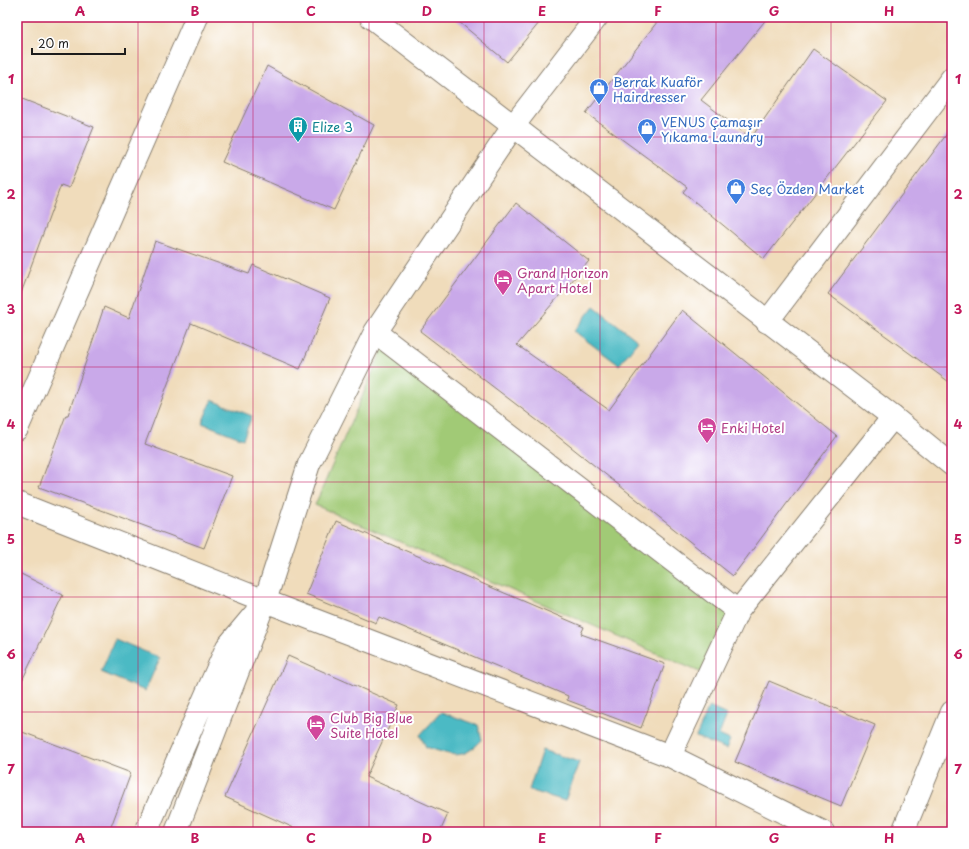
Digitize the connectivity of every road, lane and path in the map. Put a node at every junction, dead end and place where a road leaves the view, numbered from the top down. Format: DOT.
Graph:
graph roads {
  1 [pos="197,17"];
  2 [pos="371,17"];
  3 [pos="597,17"];
  4 [pos="952,78"];
  5 [pos="514,126"];
  6 [pos="767,322"];
  7 [pos="375,332"];
  8 [pos="893,417"];
  9 [pos="17,428"];
  10 [pos="952,465"];
  11 [pos="17,503"];
  12 [pos="265,601"];
  13 [pos="738,611"];
  14 [pos="952,712"];
  15 [pos="670,756"];
  16 [pos="146,832"];
  17 [pos="176,832"];
  18 [pos="823,832"];
  19 [pos="903,832"];
  1 -- 9 [label="street"];
  2 -- 5 [label="street"];
  3 -- 5 [label="street"];
  4 -- 6 [label="street"];
  5 -- 6 [label="street"];
  5 -- 7 [label="street"];
  6 -- 8 [label="street"];
  7 -- 12 [label="street"];
  7 -- 13 [label="street"];
  8 -- 10 [label="street"];
  8 -- 13 [label="street"];
  11 -- 12 [label="street"];
  12 -- 15 [label="street"];
  12 -- 16 [label="street"];
  12 -- 17 [label="street"];
  13 -- 15 [label="street"];
  14 -- 19 [label="street"];
  15 -- 18 [label="street"];
}
